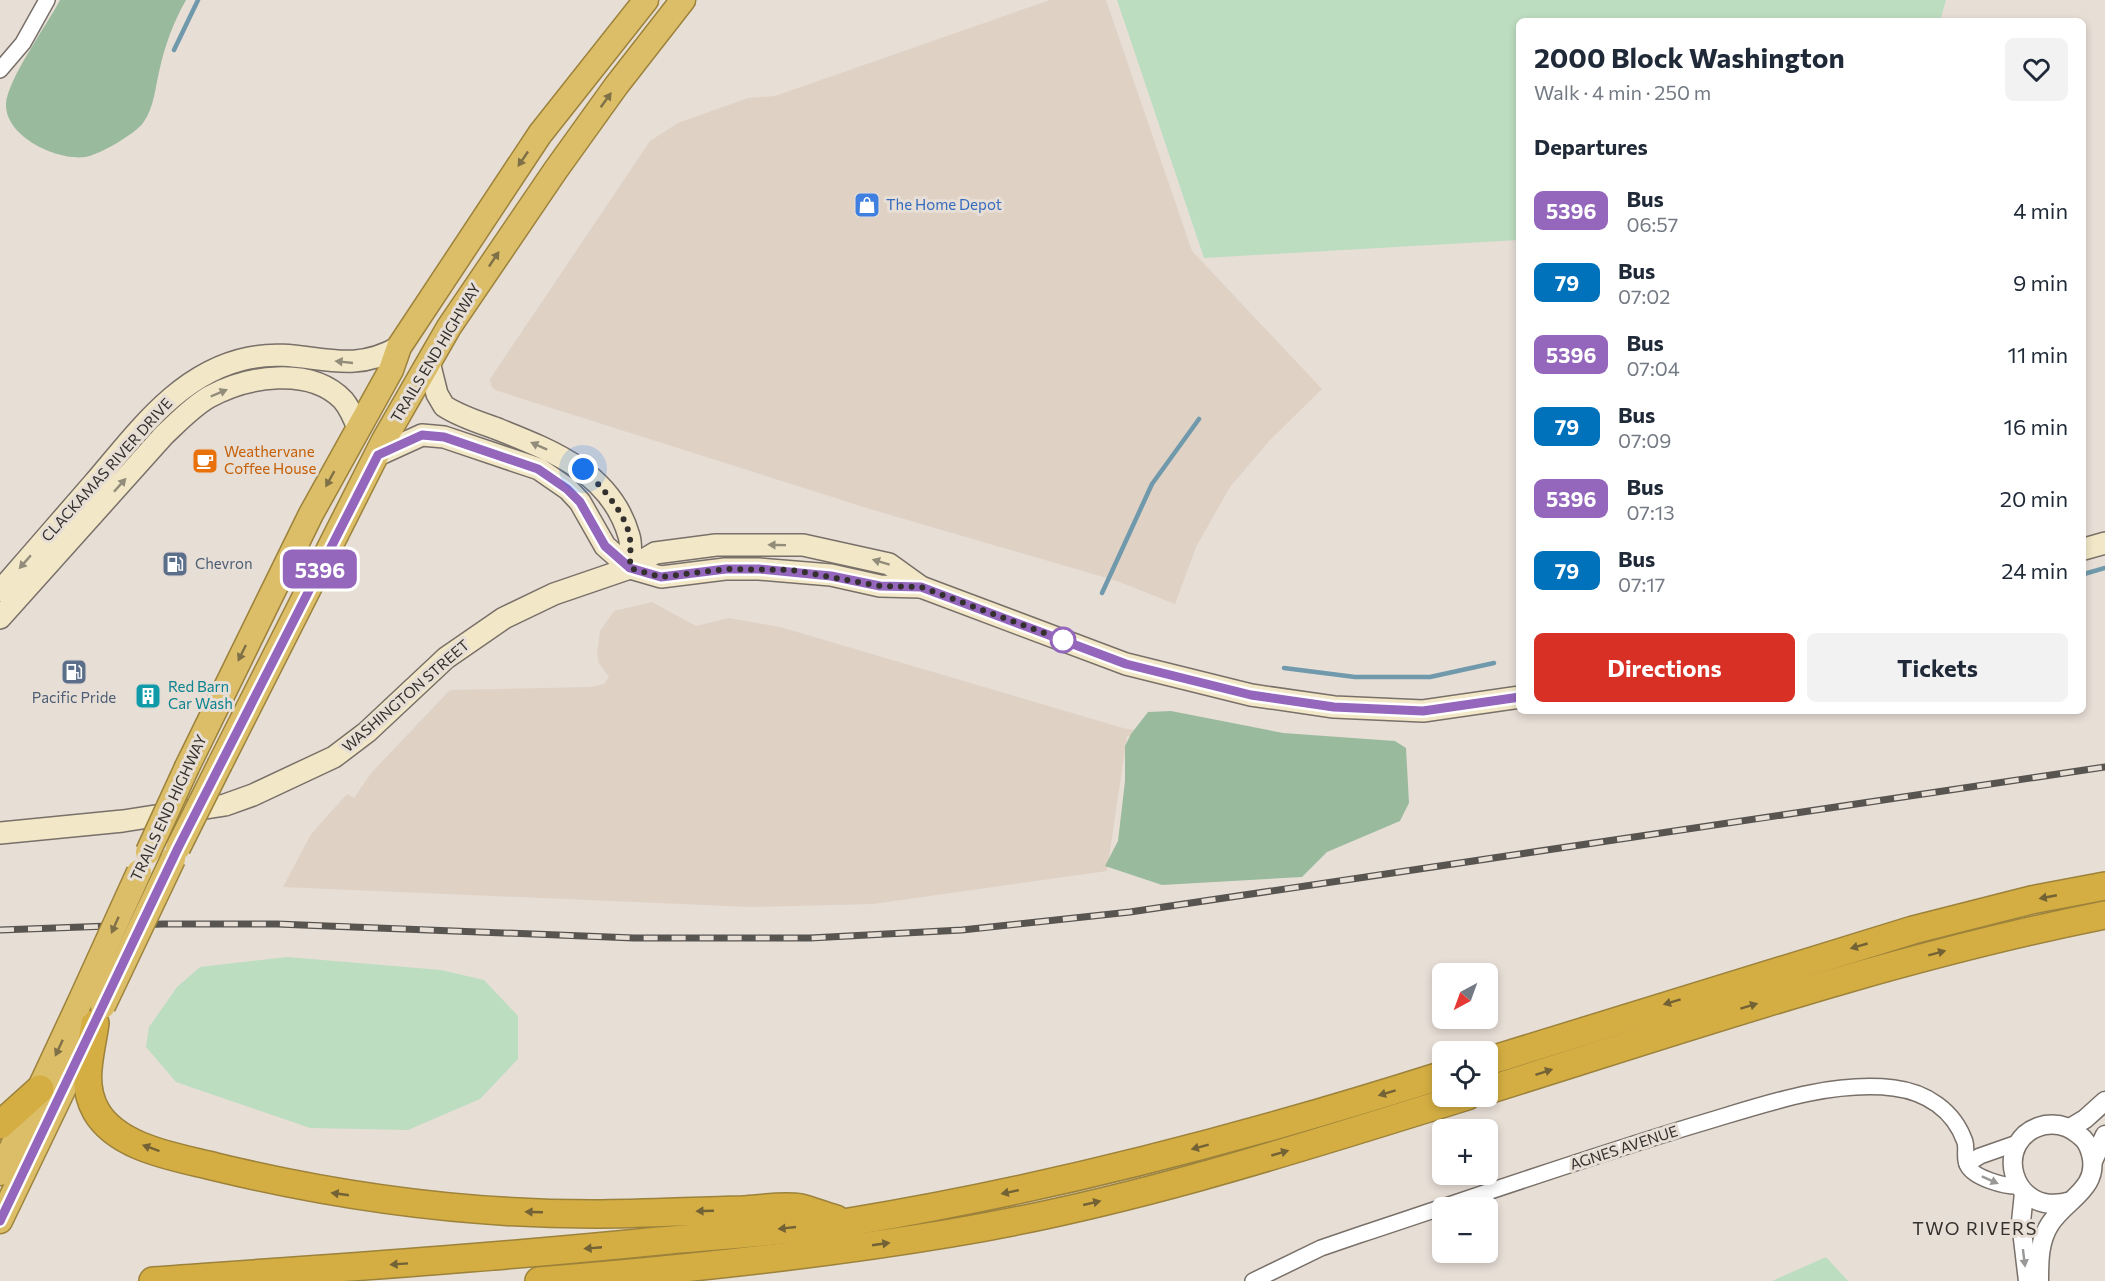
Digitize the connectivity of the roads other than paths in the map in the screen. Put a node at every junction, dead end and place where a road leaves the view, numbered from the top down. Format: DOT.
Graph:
graph roads {
  1 [pos="47,0"];
  2 [pos="646,0"];
  3 [pos="683,0"];
  4 [pos="2,63"];
  5 [pos="399,347"];
  6 [pos="429,362"];
  7 [pos="358,428"];
  8 [pos="378,455"];
  9 [pos="2105,543"];
  10 [pos="2086,548"];
  11 [pos="630,568"];
  12 [pos="0,591"];
  13 [pos="0,618"];
  14 [pos="1516,698"];
  15 [pos="0,833"];
  16 [pos="2105,886"];
  17 [pos="2105,915"];
  18 [pos="92,1012"];
  19 [pos="1498,1058"];
  20 [pos="1432,1078"];
  21 [pos="1498,1087"];
  22 [pos="40,1089"];
  23 [pos="2105,1101"];
  24 [pos="1432,1106"];
  25 [pos="0,1125"];
  26 [pos="2070,1128"];
  27 [pos="2105,1135"];
  28 [pos="2020,1142"];
  29 [pos="2093,1161"];
  30 [pos="1966,1164"];
  31 [pos="0,1173"];
  32 [pos="2021,1189"];
  33 [pos="2071,1201"];
  34 [pos="1,1219"];
  35 [pos="845,1222"];
  36 [pos="824,1252"];
  37 [pos="153,1281"];
  38 [pos="538,1281"];
  39 [pos="697,1281"];
  40 [pos="1253,1281"];
  41 [pos="2028,1281"];
  42 [pos="2039,1281"];
  1 -- 4 [label="street"];
  2 -- 5 [label="highway, TRAILS END HIGHWAY, one-way"];
  6 -- 3 [label="highway, TRAILS END HIGHWAY, one-way"];
  5 -- 7 [label="highway, TRAILS END HIGHWAY"];
  5 -- 12 [label="main road, CLACKAMAS RIVER DRIVE, one-way"];
  6 -- 8 [label="highway, TRAILS END HIGHWAY"];
  11 -- 6 [label="main road, one-way"];
  13 -- 7 [label="main road, CLACKAMAS RIVER DRIVE, one-way"];
  7 -- 18 [label="highway, TRAILS END HIGHWAY, one-way, bridge"];
  8 -- 11 [label="main road"];
  8 -- 18 [label="highway, TRAILS END HIGHWAY, bridge"];
  9 -- 10 [label="main road"];
  11 -- 14 [label="main road"];
  11 -- 15 [label="main road, WASHINGTON STREET"];
  16 -- 19 [label="highway, one-way"];
  21 -- 17 [label="highway, one-way"];
  18 -- 22 [label="highway, TRAILS END HIGHWAY, one-way"];
  18 -- 34 [label="highway, TRAILS END HIGHWAY"];
  35 -- 18 [label="highway, one-way"];
  20 -- 35 [label="highway, one-way"];
  22 -- 25 [label="highway"];
  22 -- 31 [label="highway, TRAILS END HIGHWAY"];
  23 -- 26 [label="street"];
  36 -- 24 [label="highway, one-way"];
  26 -- 28 [label="street"];
  26 -- 29 [label="street"];
  27 -- 29 [label="street"];
  28 -- 30 [label="street"];
  28 -- 32 [label="street"];
  29 -- 33 [label="street"];
  30 -- 32 [label="street, one-way"];
  30 -- 40 [label="street, AGNES AVENUE"];
  32 -- 33 [label="street"];
  32 -- 41 [label="street, one-way"];
  33 -- 42 [label="street"];
  35 -- 37 [label="highway, one-way"];
  36 -- 38 [label="highway"];
  36 -- 39 [label="highway"];
}
